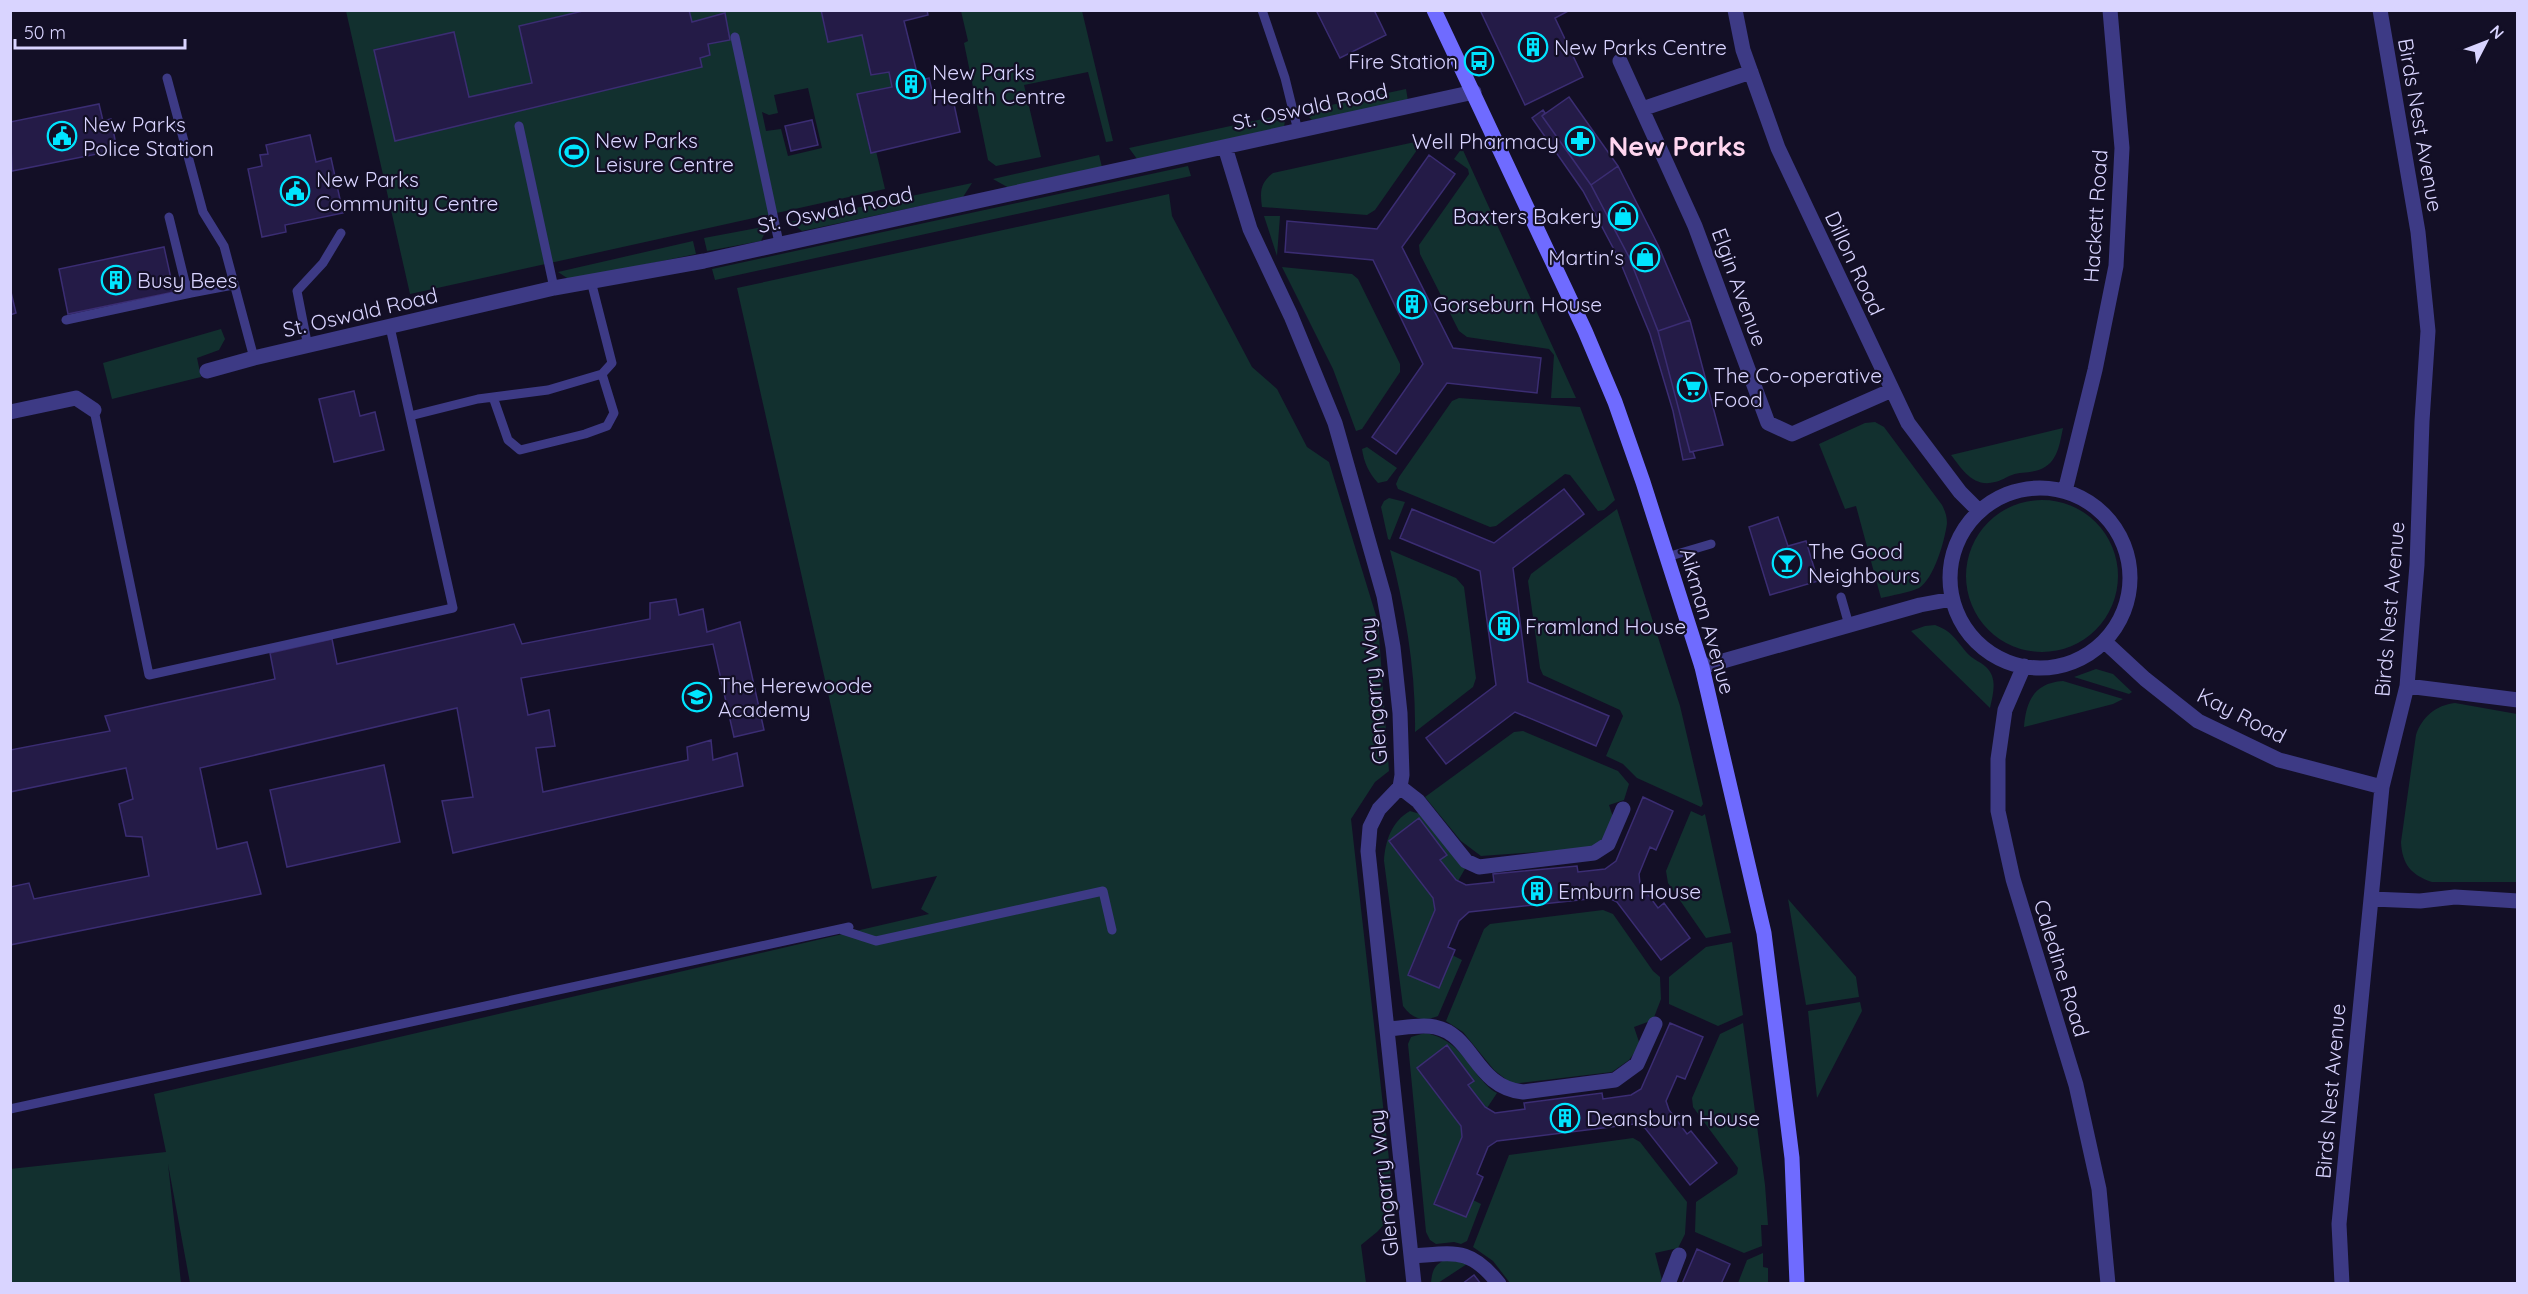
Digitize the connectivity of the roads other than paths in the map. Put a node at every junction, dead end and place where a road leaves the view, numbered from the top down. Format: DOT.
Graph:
graph roads {
  1 [pos="1262,10"];
  2 [pos="1434,10"];
  3 [pos="1735,10"];
  4 [pos="2110,10"];
  5 [pos="2380,10"];
  6 [pos="735,37"];
  7 [pos="1620,61"];
  8 [pos="1751,72"];
  9 [pos="167,78"];
  10 [pos="1474,92"];
  11 [pos="1642,109"];
  12 [pos="519,126"];
  13 [pos="1298,131"];
  14 [pos="1225,147"];
  15 [pos="169,217"];
  16 [pos="341,233"];
  17 [pos="779,243"];
  18 [pos="591,281"];
  19 [pos="233,285"];
  20 [pos="554,288"];
  21 [pos="191,292"];
  22 [pos="66,320"];
  23 [pos="390,327"];
  24 [pos="308,347"];
  25 [pos="254,358"];
  26 [pos="207,371"];
  27 [pos="602,374"];
  28 [pos="1892,390"];
  29 [pos="493,397"];
  30 [pos="94,410"];
  31 [pos="10,412"];
  32 [pos="410,416"];
  33 [pos="2065,491"];
  34 [pos="1979,511"];
  35 [pos="1711,544"];
  36 [pos="1667,557"];
  37 [pos="1841,597"];
  38 [pos="1952,599"];
  39 [pos="1849,625"];
  40 [pos="2104,641"];
  41 [pos="2024,666"];
  42 [pos="1702,667"];
  43 [pos="2407,686"];
  44 [pos="2517,700"];
  45 [pos="1400,787"];
  46 [pos="2382,787"];
  47 [pos="1623,809"];
  48 [pos="2372,899"];
  49 [pos="2517,901"];
  50 [pos="1112,930"];
  51 [pos="1654,1024"];
  52 [pos="1388,1029"];
  53 [pos="10,1109"];
  54 [pos="1679,1255"];
  55 [pos="1413,1256"];
  56 [pos="1414,1284"];
  57 [pos="1499,1284"];
  58 [pos="1668,1284"];
  59 [pos="1797,1284"];
  60 [pos="2108,1284"];
  61 [pos="2342,1284"];
  1 -- 13 [label="lane"];
  2 -- 10 [label="street, Aikman Avenue"];
  3 -- 8 [label="street, Dillon Road"];
  4 -- 33 [label="street, Hackett Road"];
  5 -- 43 [label="street, Birds Nest Avenue"];
  6 -- 17 [label="lane"];
  7 -- 11 [label="street, Elgin Avenue"];
  8 -- 11 [label="street"];
  8 -- 28 [label="street, Dillon Road"];
  9 -- 19 [label="lane"];
  10 -- 13 [label="street, St. Oswald Road"];
  10 -- 36 [label="street, Aikman Avenue"];
  11 -- 28 [label="street, Elgin Avenue"];
  12 -- 20 [label="lane"];
  13 -- 14 [label="street, St. Oswald Road"];
  14 -- 17 [label="street, St. Oswald Road"];
  14 -- 45 [label="street, Glengarry Way"];
  15 -- 21 [label="lane"];
  16 -- 24 [label="lane"];
  17 -- 18 [label="street, St. Oswald Road"];
  18 -- 20 [label="street, St. Oswald Road"];
  18 -- 27 [label="lane"];
  19 -- 21 [label="lane"];
  19 -- 25 [label="lane"];
  20 -- 23 [label="street, St. Oswald Road"];
  21 -- 22 [label="lane"];
  23 -- 24 [label="street, St. Oswald Road"];
  23 -- 32 [label="lane"];
  24 -- 25 [label="street, St. Oswald Road"];
  25 -- 26 [label="street, St. Oswald Road"];
  27 -- 29 [label="lane"];
  27 -- 29 [label="lane"];
  28 -- 34 [label="street, Dillon Road"];
  29 -- 32 [label="lane"];
  30 -- 31 [label="street"];
  30 -- 32 [label="lane"];
  33 -- 34 [label="street"];
  33 -- 40 [label="street"];
  34 -- 38 [label="street"];
  35 -- 36 [label="lane"];
  36 -- 42 [label="street, Aikman Avenue"];
  37 -- 39 [label="lane"];
  38 -- 39 [label="street"];
  38 -- 41 [label="street"];
  39 -- 42 [label="street"];
  40 -- 41 [label="street"];
  40 -- 46 [label="street, Kay Road"];
  41 -- 60 [label="street, Caledine Road"];
  42 -- 59 [label="street, Aikman Avenue"];
  43 -- 44 [label="street"];
  43 -- 46 [label="street, Birds Nest Avenue"];
  45 -- 47 [label="street"];
  45 -- 52 [label="street, Glengarry Way"];
  46 -- 48 [label="street, Birds Nest Avenue"];
  48 -- 49 [label="street"];
  48 -- 61 [label="street, Birds Nest Avenue"];
  50 -- 53 [label="lane"];
  51 -- 52 [label="street"];
  52 -- 55 [label="street, Glengarry Way"];
  54 -- 58 [label="street"];
  55 -- 56 [label="street, Glengarry Way"];
  55 -- 57 [label="street"];
}
